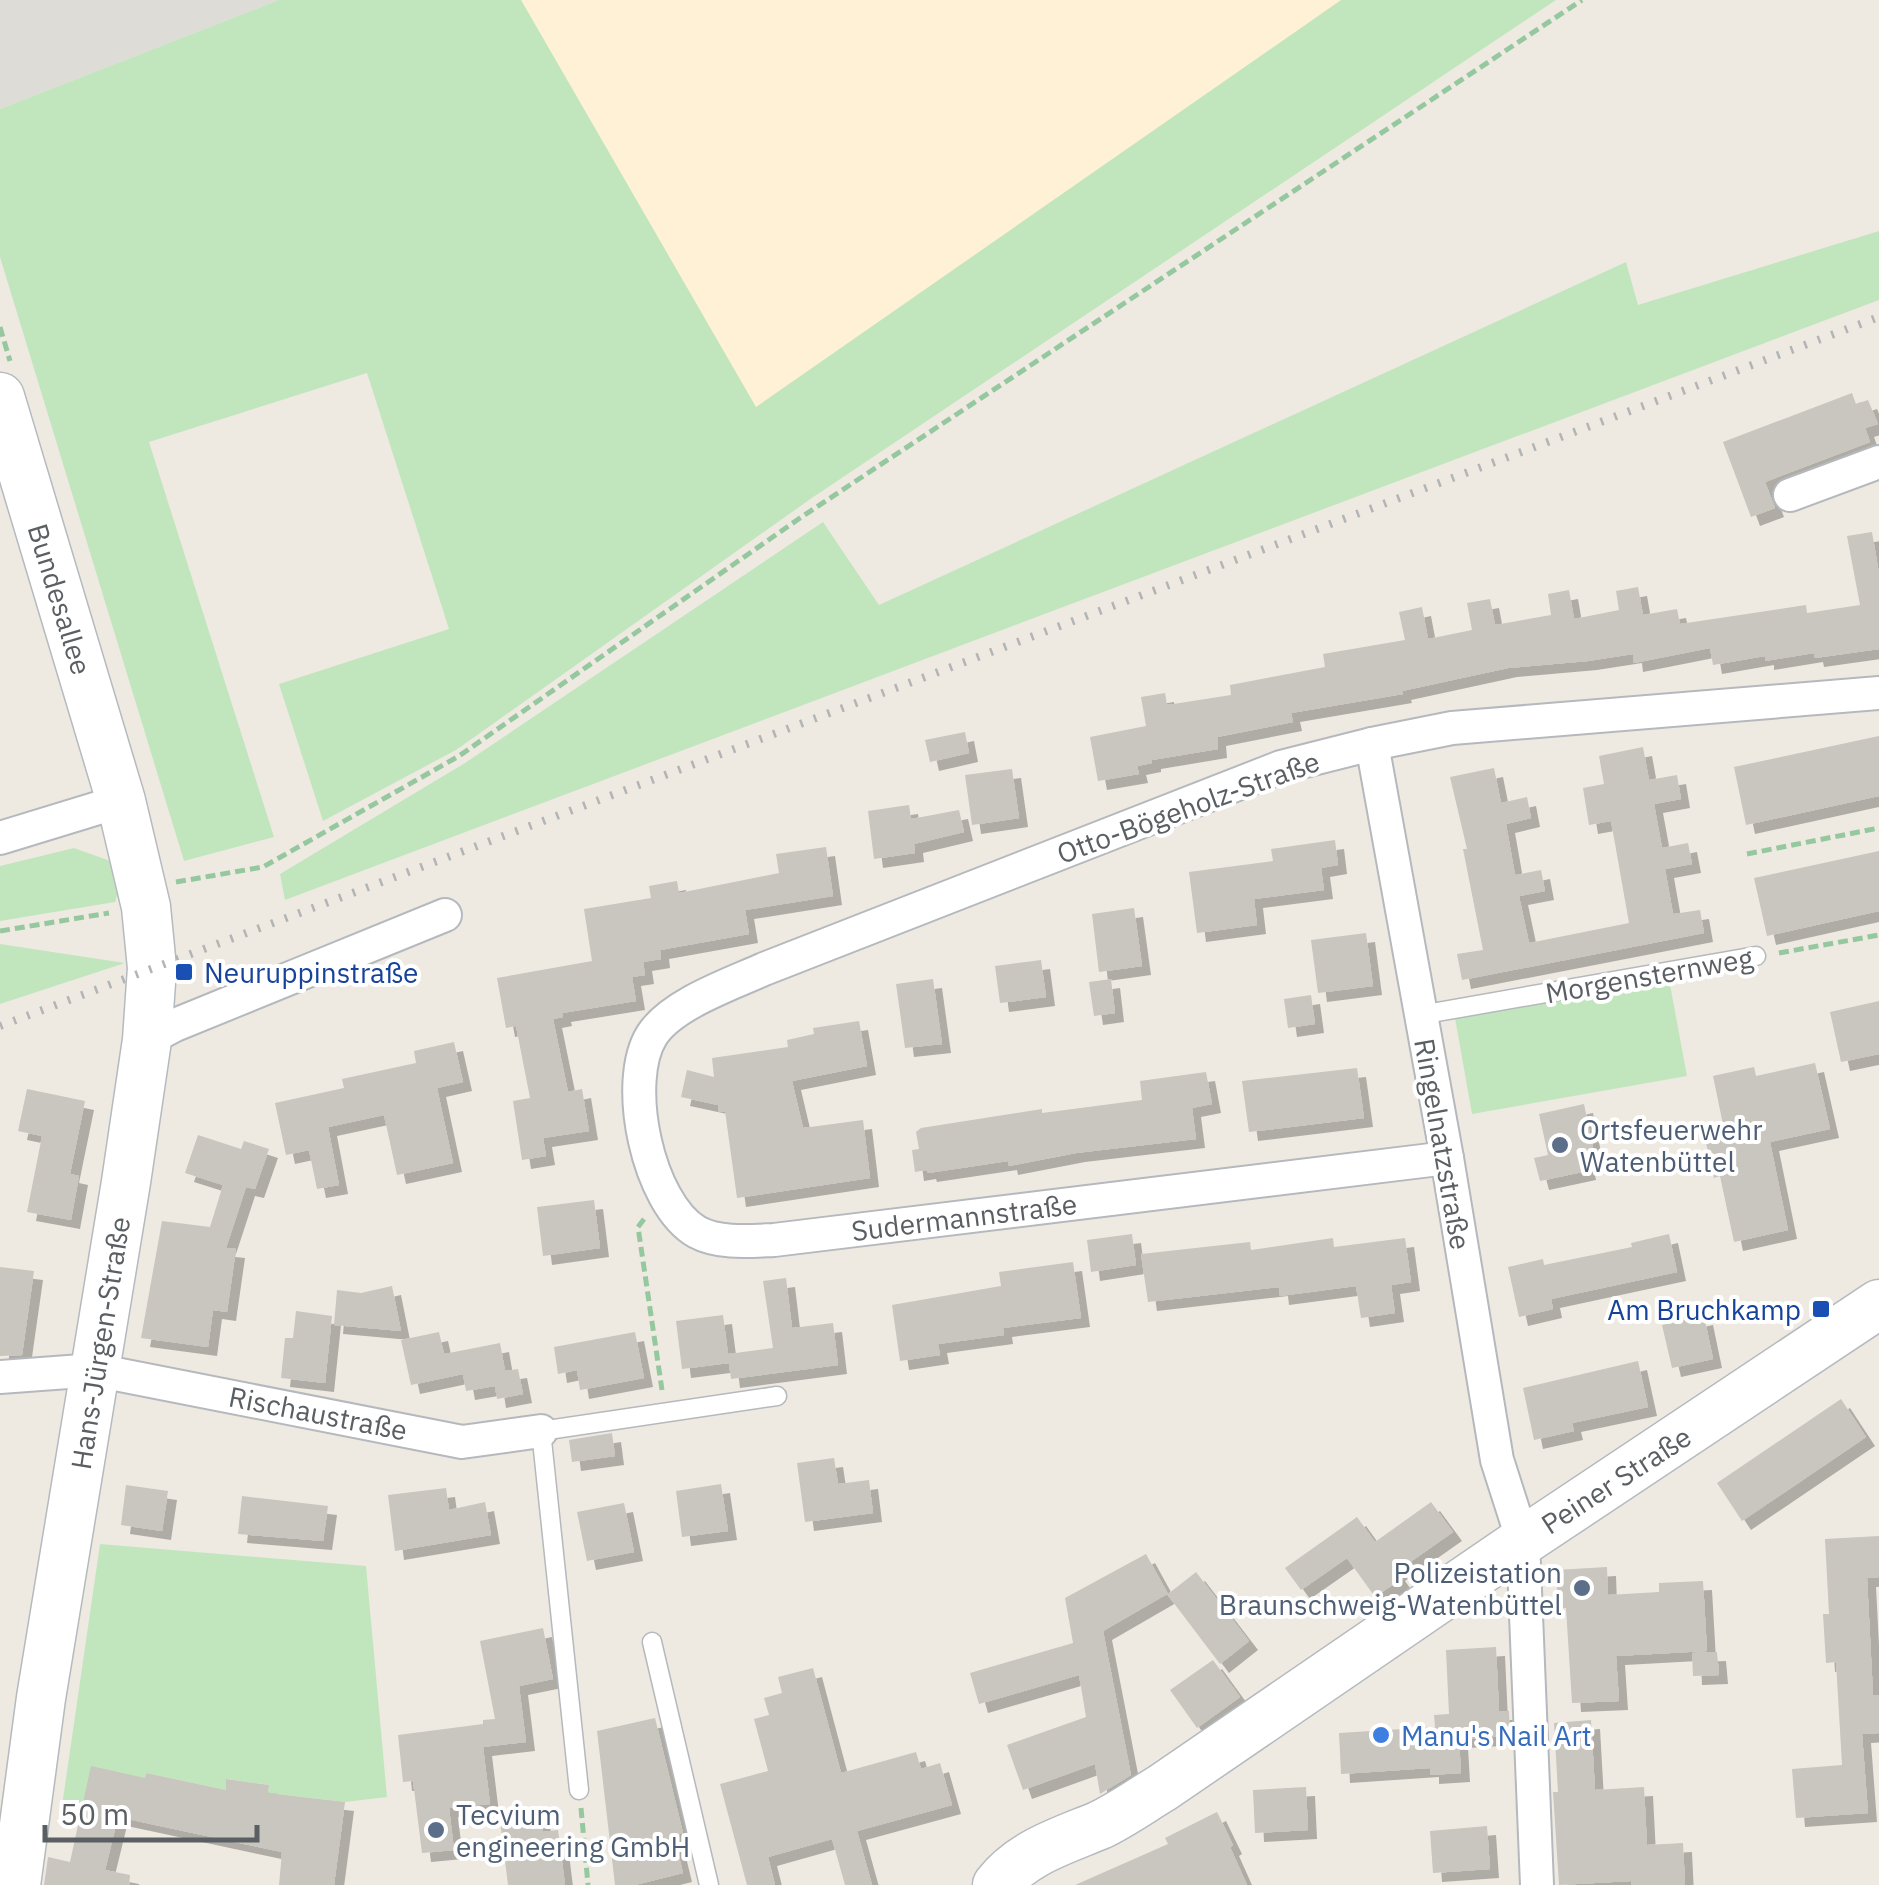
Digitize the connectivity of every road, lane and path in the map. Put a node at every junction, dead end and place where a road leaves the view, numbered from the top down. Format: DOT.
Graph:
graph roads {
  1 [pos="1582,0"];
  2 [pos="0,397"];
  3 [pos="1879,462"];
  4 [pos="1790,495"];
  5 [pos="1879,693"];
  6 [pos="1372,744"];
  7 [pos="121,802"];
  8 [pos="1879,828"];
  9 [pos="0,838"];
  10 [pos="1747,854"];
  11 [pos="156,895"];
  12 [pos="445,915"];
  13 [pos="0,931"];
  14 [pos="1879,935"];
  15 [pos="1756,956"];
  16 [pos="1420,1015"];
  17 [pos="652,1035"];
  18 [pos="147,1040"];
  19 [pos="1447,1158"];
  20 [pos="662,1196"];
  21 [pos="1879,1304"];
  22 [pos="95,1370"];
  23 [pos="0,1377"];
  24 [pos="777,1396"];
  25 [pos="666,1412"];
  26 [pos="541,1431"];
  27 [pos="1523,1541"];
  28 [pos="652,1642"];
  29 [pos="579,1790"];
  30 [pos="1104,1823"];
  31 [pos="16,1885"];
  32 [pos="588,1885"];
  33 [pos="709,1885"];
  34 [pos="997,1885"];
  35 [pos="1046,1885"];
  36 [pos="1537,1885"];
  1 -- 11 [label="path"];
  2 -- 7 [label="main road, Bundesallee"];
  3 -- 4 [label="street"];
  5 -- 6 [label="street, Otto-Bögeholz-Straße"];
  6 -- 16 [label="street, Ringelnatzstraße"];
  6 -- 17 [label="street, Otto-Bögeholz-Straße"];
  7 -- 9 [label="street"];
  7 -- 11 [label="main road, Hans-Jürgen-Straße"];
  8 -- 10 [label="path"];
  11 -- 13 [label="path"];
  11 -- 18 [label="main road, Hans-Jürgen-Straße"];
  12 -- 18 [label="street"];
  14 -- 15 [label="path, Morgensternweg"];
  15 -- 16 [label="lane, Morgensternweg"];
  16 -- 19 [label="street, Ringelnatzstraße"];
  17 -- 20 [label="street, Sudermannstraße"];
  18 -- 22 [label="main road, Hans-Jürgen-Straße"];
  19 -- 20 [label="street, Sudermannstraße"];
  19 -- 27 [label="street, Ringelnatzstraße"];
  20 -- 25 [label="path"];
  21 -- 27 [label="main road, Peiner Straße"];
  22 -- 23 [label="street, Rischaustraße"];
  22 -- 26 [label="street, Rischaustraße"];
  22 -- 31 [label="main road, Hans-Jürgen-Straße"];
  24 -- 25 [label="lane, Rischaustraße"];
  25 -- 26 [label="lane, Rischaustraße"];
  26 -- 29 [label="lane"];
  27 -- 30 [label="main road, Peiner Straße"];
  27 -- 36 [label="street, Ringelnatzstraße"];
  28 -- 33 [label="lane"];
  29 -- 32 [label="path"];
  30 -- 34 [label="main road, Peiner Straße"];
  30 -- 35 [label="main road, Peiner Straße"];
}
